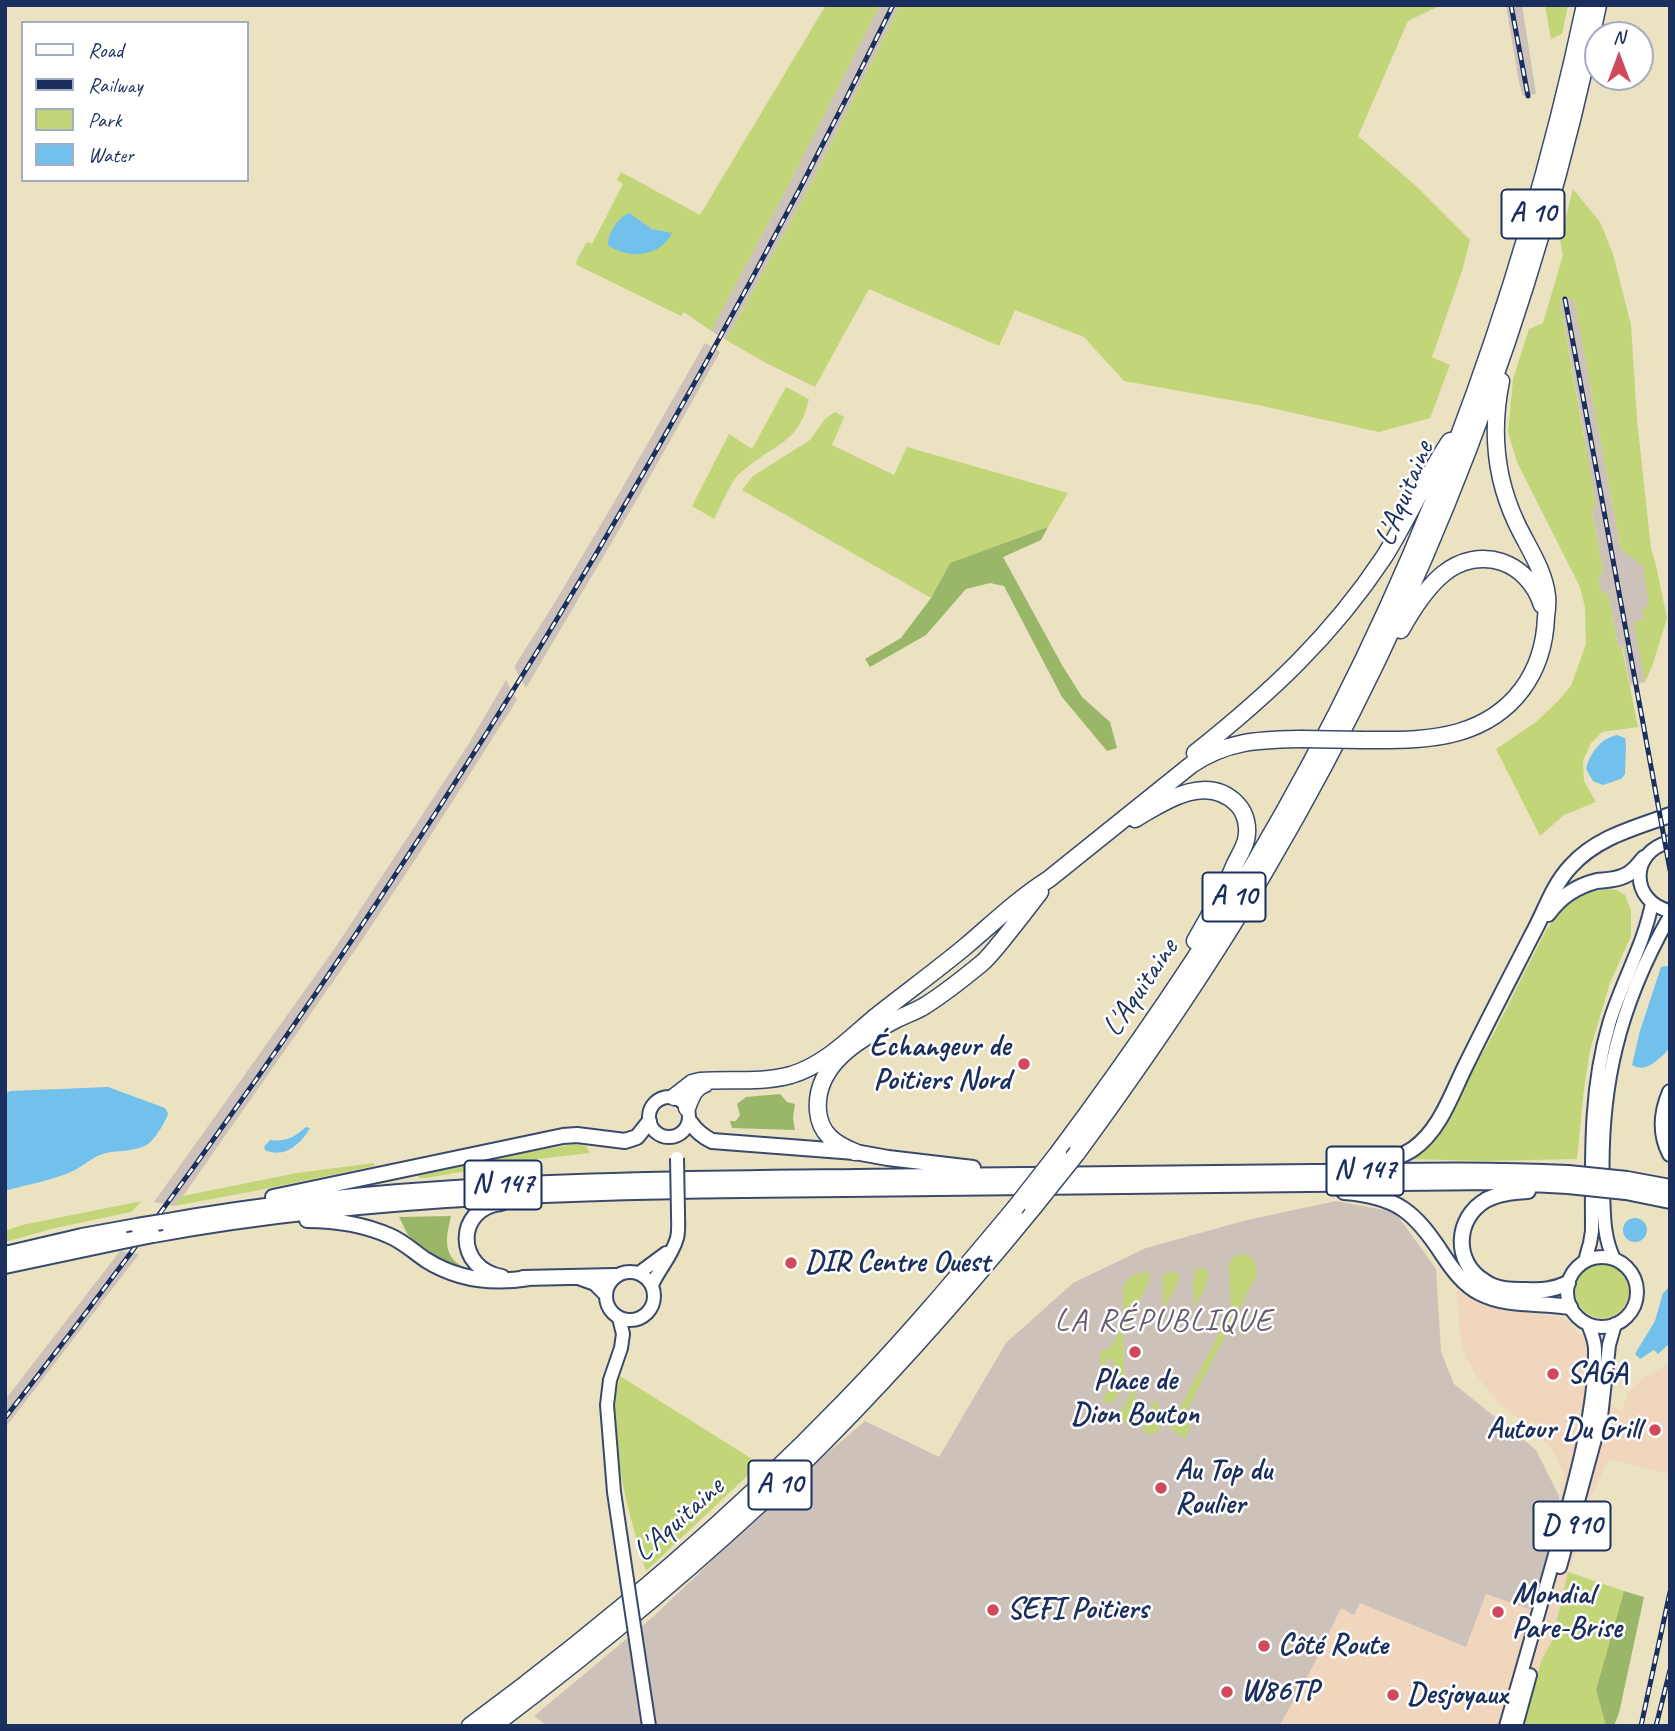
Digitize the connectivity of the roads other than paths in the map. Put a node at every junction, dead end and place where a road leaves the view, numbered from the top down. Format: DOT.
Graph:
graph roads {
  1 [pos="1585,5"];
  2 [pos="1598,5"];
  3 [pos="1511,330"];
  4 [pos="1465,418"];
  5 [pos="1546,620"];
  6 [pos="1141,804"];
  7 [pos="1297,815"];
  8 [pos="1670,815"];
  9 [pos="1670,842"];
  10 [pos="1093,843"];
  11 [pos="1644,858"];
  12 [pos="1049,879"];
  13 [pos="1651,903"];
  14 [pos="1670,914"];
  15 [pos="1534,932"];
  16 [pos="835,1054"];
  17 [pos="717,1080"];
  18 [pos="1670,1091"];
  19 [pos="674,1097"];
  20 [pos="688,1115"];
  21 [pos="649,1122"];
  22 [pos="674,1138"];
  23 [pos="855,1152"];
  24 [pos="1054,1153"];
  25 [pos="1670,1154"];
  26 [pos="1155,1173"];
  27 [pos="1568,1182"];
  28 [pos="1196,1185"];
  29 [pos="1626,1186"];
  30 [pos="1670,1187"];
  31 [pos="554,1194"];
  32 [pos="1670,1201"];
  33 [pos="164,1219"];
  34 [pos="194,1227"];
  35 [pos="675,1246"];
  36 [pos="5,1254"];
  37 [pos="1614,1259"];
  38 [pos="1584,1261"];
  39 [pos="5,1266"];
  40 [pos="639,1273"];
  41 [pos="577,1276"];
  42 [pos="615,1276"];
  43 [pos="529,1278"];
  44 [pos="1568,1283"];
  45 [pos="652,1285"];
  46 [pos="606,1293"];
  47 [pos="1570,1307"];
  48 [pos="619,1318"];
  49 [pos="637,1319"];
  50 [pos="1588,1324"];
  51 [pos="1615,1324"];
  52 [pos="621,1348"];
  53 [pos="470,1726"];
  54 [pos="493,1726"];
  55 [pos="649,1726"];
  56 [pos="1506,1726"];
  57 [pos="1516,1726"];
  1 -- 4 [label="highway, L'Aquitaine / A 10"];
  2 -- 3 [label="highway, L'Aquitaine / A 10"];
  3 -- 5 [label="highway"];
  3 -- 7 [label="highway, L'Aquitaine / A 10"];
  4 -- 6 [label="highway"];
  4 -- 24 [label="highway, L'Aquitaine / A 10"];
  5 -- 6 [label="highway, bridge"];
  5 -- 7 [label="highway"];
  6 -- 10 [label="highway"];
  7 -- 54 [label="highway, L'Aquitaine / A 10, bridge"];
  8 -- 15 [label="highway"];
  9 -- 11 [label="main road"];
  10 -- 12 [label="highway"];
  10 -- 24 [label="highway"];
  11 -- 13 [label="main road"];
  11 -- 15 [label="highway"];
  12 -- 16 [label="highway"];
  12 -- 16 [label="highway"];
  13 -- 14 [label="main road"];
  13 -- 38 [label="main road"];
  14 -- 37 [label="main road"];
  15 -- 26 [label="highway"];
  16 -- 17 [label="highway"];
  16 -- 23 [label="highway"];
  17 -- 19 [label="highway"];
  17 -- 20 [label="highway"];
  18 -- 25 [label="highway"];
  19 -- 20 [label="main road"];
  19 -- 21 [label="main road"];
  20 -- 22 [label="main road"];
  20 -- 23 [label="highway"];
  21 -- 22 [label="main road"];
  21 -- 33 [label="highway"];
  22 -- 35 [label="main road, bridge"];
  23 -- 26 [label="highway"];
  24 -- 53 [label="highway, L'Aquitaine / A 10, bridge"];
  26 -- 27 [label="highway, N 147"];
  26 -- 33 [label="highway, N 147"];
  27 -- 28 [label="highway, N 147"];
  27 -- 29 [label="highway, N 147, bridge"];
  27 -- 44 [label="highway, N 147"];
  28 -- 31 [label="highway, N 147"];
  28 -- 47 [label="highway"];
  29 -- 30 [label="highway, N 147"];
  29 -- 32 [label="highway, N 147"];
  31 -- 34 [label="highway, N 147"];
  31 -- 43 [label="highway"];
  33 -- 36 [label="highway, bridge"];
  34 -- 39 [label="highway, N 147, bridge"];
  34 -- 43 [label="highway"];
  35 -- 40 [label="main road"];
  35 -- 45 [label="main road"];
  37 -- 38 [label="main road"];
  37 -- 51 [label="main road"];
  38 -- 44 [label="main road"];
  40 -- 42 [label="main road"];
  40 -- 45 [label="main road"];
  41 -- 42 [label="highway"];
  41 -- 43 [label="highway"];
  41 -- 46 [label="highway"];
  42 -- 46 [label="main road"];
  44 -- 47 [label="main road"];
  45 -- 49 [label="main road"];
  46 -- 48 [label="main road"];
  47 -- 50 [label="main road"];
  48 -- 49 [label="main road"];
  48 -- 52 [label="main road"];
  49 -- 52 [label="main road"];
  50 -- 51 [label="main road"];
  50 -- 56 [label="main road, D 910"];
  51 -- 57 [label="main road, D 910"];
  52 -- 55 [label="main road, bridge"];
}
